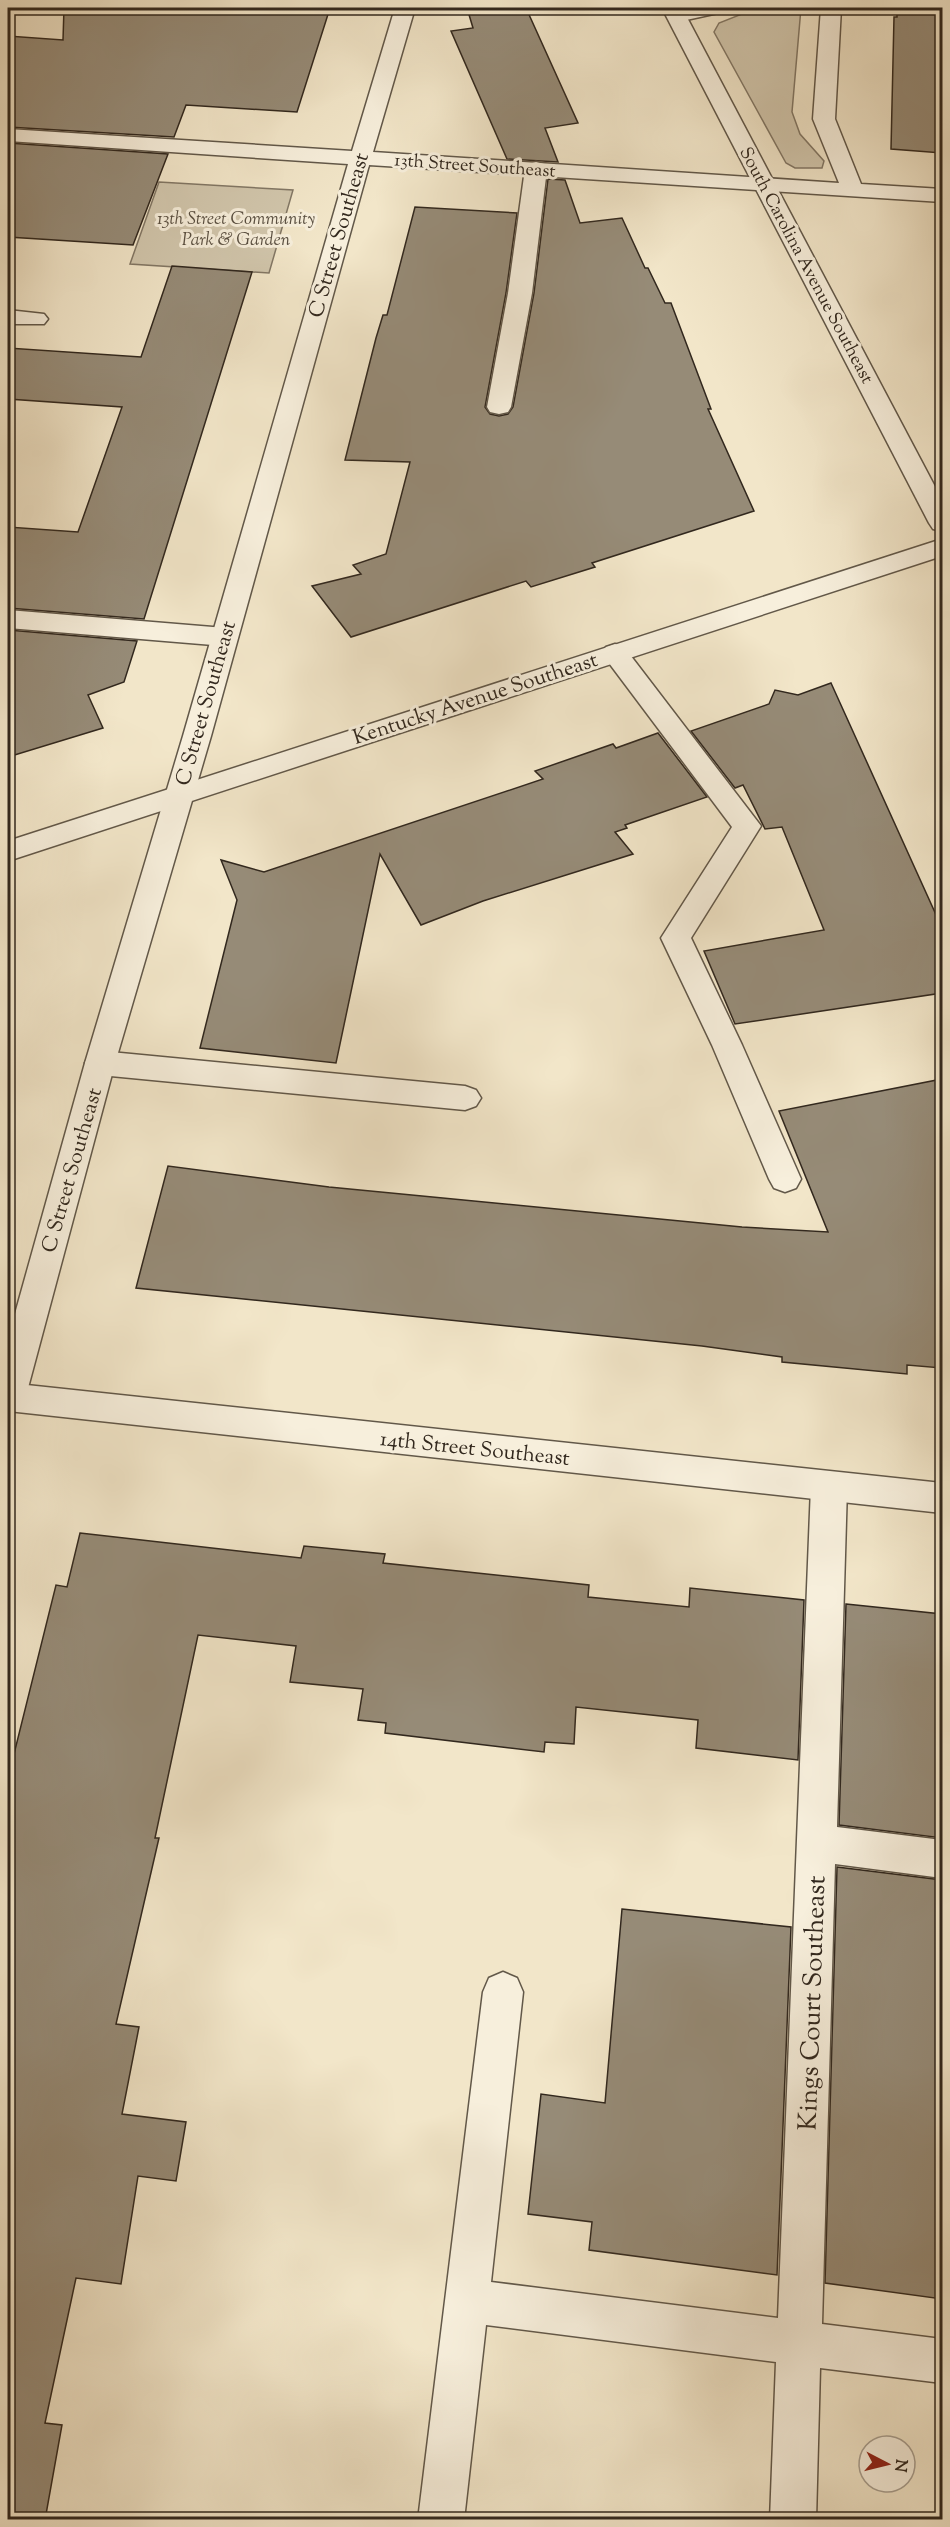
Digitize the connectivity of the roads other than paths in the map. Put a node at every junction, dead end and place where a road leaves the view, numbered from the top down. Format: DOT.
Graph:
graph roads {
  1 [pos="405,8"];
  2 [pos="716,8"];
  3 [pos="831,8"];
  4 [pos="675,12"];
  5 [pos="8,135"];
  6 [pos="361,158"];
  7 [pos="537,170"];
  8 [pos="765,184"];
  9 [pos="851,190"];
  10 [pos="942,196"];
  11 [pos="8,317"];
  12 [pos="36,319"];
  13 [pos="499,407"];
  14 [pos="942,523"];
  15 [pos="942,547"];
  16 [pos="8,619"];
  17 [pos="225,638"];
  18 [pos="615,653"];
  19 [pos="179,795"];
  20 [pos="8,851"];
  21 [pos="100,1063"];
  22 [pos="465,1098"];
  23 [pos="785,1179"];
  24 [pos="8,1397"];
  25 [pos="829,1487"];
  26 [pos="942,1498"];
  27 [pos="816,1843"];
  28 [pos="942,1859"];
  29 [pos="503,1992"];
  30 [pos="467,2301"];
  31 [pos="798,2343"];
  32 [pos="942,2361"];
  33 [pos="441,2520"];
  34 [pos="793,2520"];
  1 -- 6 [label="street, C Street Southeast"];
  2 -- 4 [label="street"];
  3 -- 9 [label="street"];
  4 -- 8 [label="street, South Carolina Avenue Southeast"];
  5 -- 6 [label="street, 13th Street Southeast"];
  6 -- 7 [label="street, 13th Street Southeast"];
  6 -- 17 [label="street, C Street Southeast"];
  7 -- 8 [label="street, 13th Street Southeast"];
  7 -- 13 [label="street"];
  8 -- 9 [label="street, 13th Street Southeast"];
  8 -- 14 [label="street, South Carolina Avenue Southeast"];
  9 -- 10 [label="street, 13th Street Southeast"];
  11 -- 12 [label="street"];
  15 -- 18 [label="street, Kentucky Avenue Southeast"];
  16 -- 17 [label="street"];
  17 -- 19 [label="street, C Street Southeast"];
  18 -- 19 [label="street, Kentucky Avenue Southeast"];
  18 -- 23 [label="street"];
  19 -- 20 [label="street, Kentucky Avenue Southeast"];
  19 -- 21 [label="street, C Street Southeast"];
  21 -- 22 [label="street"];
  21 -- 24 [label="street, C Street Southeast"];
  24 -- 25 [label="street, 14th Street Southeast"];
  25 -- 26 [label="street, 14th Street Southeast"];
  25 -- 27 [label="street, Kings Court Southeast"];
  27 -- 28 [label="street"];
  27 -- 31 [label="street, Kings Court Southeast"];
  29 -- 30 [label="street"];
  30 -- 31 [label="street"];
  30 -- 33 [label="street"];
  31 -- 32 [label="street"];
  31 -- 34 [label="street, Kings Court Southeast"];
}
